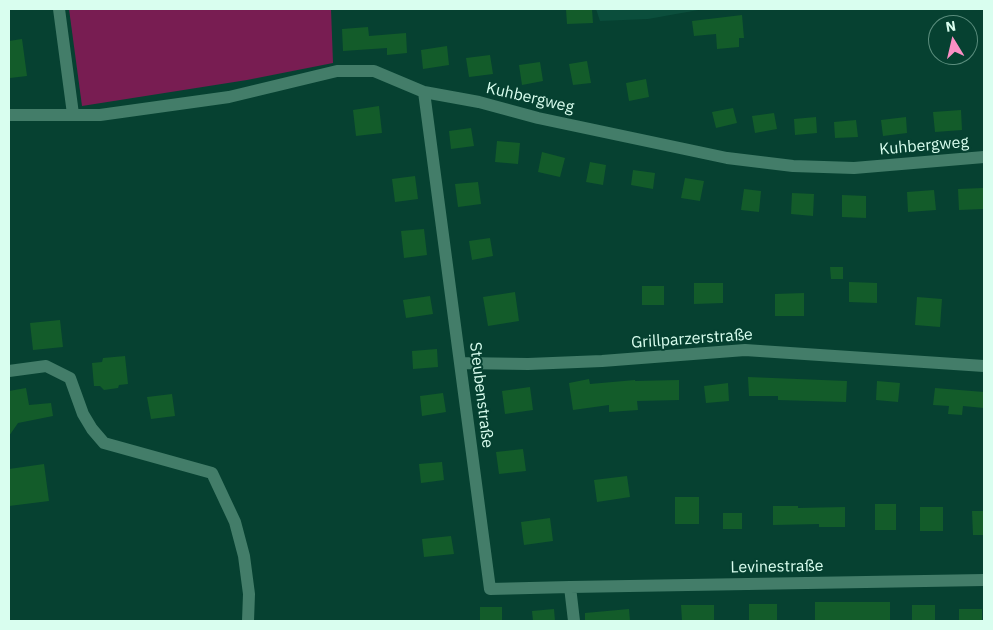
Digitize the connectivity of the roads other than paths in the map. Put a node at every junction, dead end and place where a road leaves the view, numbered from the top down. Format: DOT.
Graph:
graph roads {
  1 [pos="59,9"];
  2 [pos="424,92"];
  3 [pos="9,114"];
  4 [pos="73,114"];
  5 [pos="984,157"];
  6 [pos="461,363"];
  7 [pos="984,366"];
  8 [pos="9,371"];
  9 [pos="984,580"];
  10 [pos="570,587"];
  11 [pos="248,621"];
  12 [pos="574,621"];
  1 -- 4 [label="street"];
  2 -- 4 [label="street, Kuhbergweg"];
  2 -- 5 [label="street, Kuhbergweg"];
  2 -- 6 [label="street, Steubenstraße"];
  3 -- 4 [label="street, Kuhbergweg"];
  6 -- 7 [label="street, Grillparzerstraße"];
  6 -- 10 [label="street, Steubenstraße"];
  8 -- 11 [label="street"];
  9 -- 10 [label="street, Levinestraße"];
  10 -- 12 [label="street"];
}
